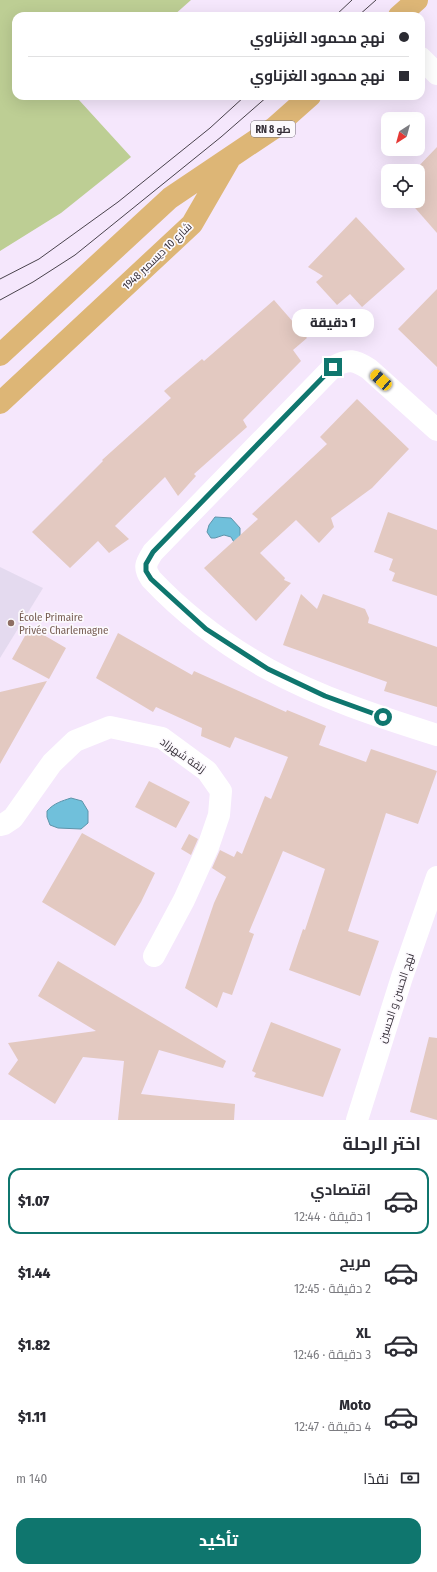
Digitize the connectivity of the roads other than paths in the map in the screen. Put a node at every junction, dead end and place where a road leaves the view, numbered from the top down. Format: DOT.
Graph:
graph roads {
  1 [pos="417,0"];
  2 [pos="404,12"];
  3 [pos="425,62"];
  4 [pos="437,74"];
  5 [pos="306,100"];
  6 [pos="232,156"];
  7 [pos="0,355"];
  8 [pos="0,403"];
  9 [pos="437,430"];
  10 [pos="437,735"];
  11 [pos="0,825"];
  12 [pos="437,877"];
  13 [pos="154,956"];
  14 [pos="357,1120"];
  1 -- 2 [label="main road"];
  3 -- 4 [label="street"];
  5 -- 6 [label="main road, RN 8 طو"];
  6 -- 7 [label="main road"];
  6 -- 8 [label="main road, شارع 10 ديسمبر 1948"];
  9 -- 10 [label="street"];
  11 -- 13 [label="street, زنقة شهرزاد"];
  12 -- 14 [label="street, نهج الحسن و الحسين"];
}
